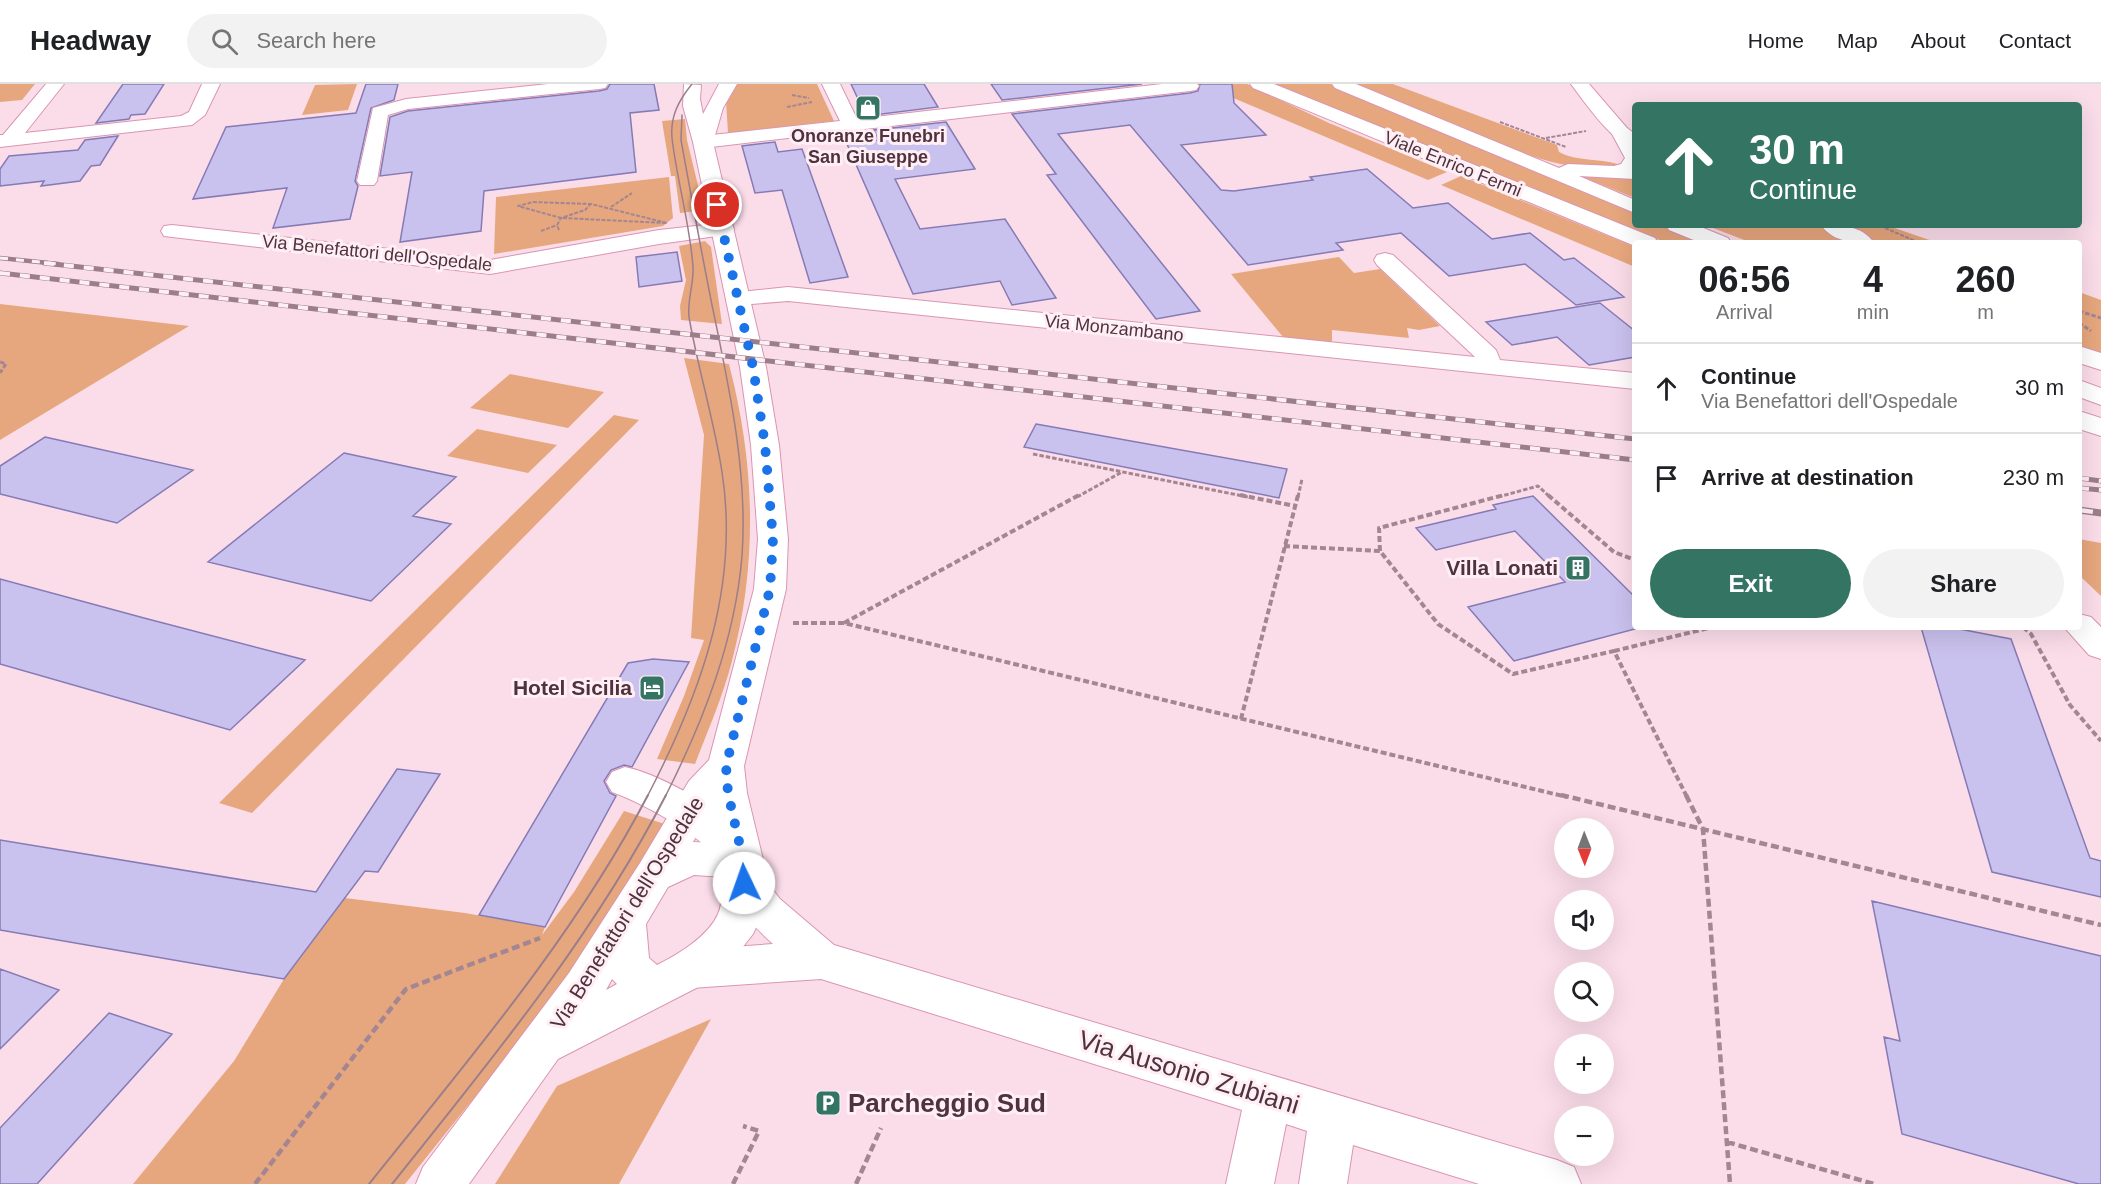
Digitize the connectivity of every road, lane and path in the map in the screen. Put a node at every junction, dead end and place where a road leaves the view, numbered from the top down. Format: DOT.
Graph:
graph roads {
  1 [pos="55,84"];
  2 [pos="211,84"];
  3 [pos="599,84"];
  4 [pos="691,84"];
  5 [pos="720,84"];
  6 [pos="728,84"];
  7 [pos="831,84"];
  8 [pos="1259,84"];
  9 [pos="1341,84"];
  10 [pos="1580,84"];
  11 [pos="1190,86"];
  12 [pos="814,102"];
  13 [pos="705,106"];
  14 [pos="784,107"];
  15 [pos="1498,121"];
  16 [pos="851,125"];
  17 [pos="1596,130"];
  18 [pos="1627,137"];
  19 [pos="1543,138"];
  20 [pos="4,140"];
  21 [pos="703,142"];
  22 [pos="1572,149"];
  23 [pos="1510,153"];
  24 [pos="1625,173"];
  25 [pos="368,181"];
  26 [pos="632,193"];
  27 [pos="591,204"];
  28 [pos="1632,206"];
  29 [pos="610,208"];
  30 [pos="561,218"];
  31 [pos="1684,228"];
  32 [pos="1837,228"];
  33 [pos="1882,228"];
  34 [pos="723,229"];
  35 [pos="172,231"];
  36 [pos="1640,240"];
  37 [pos="1713,240"];
  38 [pos="1858,240"];
  39 [pos="1912,240"];
  40 [pos="1382,261"];
  41 [pos="739,298"];
  42 [pos="2082,312"];
  43 [pos="2101,318"];
  44 [pos="2082,355"];
  45 [pos="0,362"];
  46 [pos="2101,362"];
  47 [pos="1488,366"];
  48 [pos="0,373"];
  49 [pos="1632,381"];
  50 [pos="2082,389"];
  51 [pos="2101,397"];
  52 [pos="2082,420"];
  53 [pos="2082,427"];
  54 [pos="2101,428"];
  55 [pos="2101,435"];
  56 [pos="1033,454"];
  57 [pos="1122,472"];
  58 [pos="1302,479"];
  59 [pos="1294,506"];
  60 [pos="1284,546"];
  61 [pos="1380,551"];
  62 [pos="1632,559"];
  63 [pos="786,623"];
  64 [pos="844,623"];
  65 [pos="2082,628"];
  66 [pos="1701,630"];
  67 [pos="2026,630"];
  68 [pos="2101,647"];
  69 [pos="1614,651"];
  70 [pos="1240,719"];
  71 [pos="2101,741"];
  72 [pos="726,766"];
  73 [pos="625,782"];
  74 [pos="689,814"];
  75 [pos="1703,829"];
  76 [pos="741,871"];
  77 [pos="654,875"];
  78 [pos="625,919"];
  79 [pos="2101,925"];
  80 [pos="540,938"];
  81 [pos="821,960"];
  82 [pos="672,979"];
  83 [pos="544,1043"];
  84 [pos="1268,1097"];
  85 [pos="1333,1116"];
  86 [pos="743,1126"];
  87 [pos="881,1128"];
  88 [pos="1727,1142"];
  89 [pos="255,1184"];
  90 [pos="440,1184"];
  91 [pos="733,1184"];
  92 [pos="856,1184"];
  93 [pos="1250,1184"];
  94 [pos="1323,1184"];
  95 [pos="1557,1184"];
  96 [pos="1730,1184"];
  97 [pos="1874,1184"];
  1 -- 20 [label="main road"];
  2 -- 20 [label="main road"];
  3 -- 25 [label="main road"];
  4 -- 13 [label="main road, Via Benefattori dell'Ospedale"];
  5 -- 13 [label="main road"];
  6 -- 13 [label="main road"];
  7 -- 16 [label="main road"];
  8 -- 36 [label="main road, Viale Enrico Fermi"];
  9 -- 23 [label="main road, Viale Enrico Fermi"];
  10 -- 18 [label="main road"];
  11 -- 16 [label="main road"];
  12 -- 14 [label="path"];
  13 -- 21 [label="main road, Via Benefattori dell'Ospedale"];
  15 -- 19 [label="path"];
  16 -- 21 [label="main road"];
  17 -- 19 [label="path"];
  19 -- 22 [label="path"];
  21 -- 34 [label="main road, Via Benefattori dell'Ospedale"];
  23 -- 24 [label="main road"];
  23 -- 28 [label="main road, Viale Enrico Fermi"];
  26 -- 29 [label="path"];
  27 -- 29 [label="path"];
  27 -- 30 [label="path"];
  27 -- 30 [label="path"];
  29 -- 30 [label="path"];
  31 -- 37 [label="main road"];
  32 -- 38 [label="main road"];
  33 -- 39 [label="path"];
  34 -- 35 [label="main road, Via Benefattori dell'Ospedale"];
  34 -- 41 [label="main road, Via Benefattori dell'Ospedale"];
  40 -- 47 [label="main road"];
  41 -- 47 [label="main road, Via Monzambano"];
  41 -- 72 [label="main road, Via Benefattori dell'Ospedale"];
  42 -- 43 [label="path"];
  44 -- 46 [label="main road"];
  45 -- 48 [label="path"];
  47 -- 49 [label="main road, Via Monzambano"];
  50 -- 51 [label="main road"];
  52 -- 54 [label="main road"];
  53 -- 55 [label="main road"];
  56 -- 57 [label="path"];
  57 -- 59 [label="path"];
  57 -- 64 [label="path"];
  58 -- 59 [label="path"];
  59 -- 60 [label="path"];
  60 -- 61 [label="path"];
  60 -- 70 [label="path"];
  61 -- 62 [label="path"];
  61 -- 69 [label="path"];
  63 -- 64 [label="path"];
  64 -- 70 [label="path"];
  65 -- 68 [label="main road"];
  66 -- 69 [label="path"];
  67 -- 71 [label="path"];
  69 -- 75 [label="path"];
  70 -- 75 [label="path"];
  72 -- 74 [label="main road, Via Benefattori dell'Ospedale"];
  72 -- 76 [label="main road, Via Ausonio Zubiani"];
  73 -- 74 [label="main road, Via Ausonio Zubiani"];
  74 -- 76 [label="main road, Via Ausonio Zubiani"];
  74 -- 77 [label="main road, Via Benefattori dell'Ospedale"];
  75 -- 79 [label="path"];
  75 -- 88 [label="path"];
  76 -- 77 [label="main road"];
  76 -- 81 [label="main road, Via Ausonio Zubiani"];
  76 -- 82 [label="main road, Via Ausonio Zubiani"];
  77 -- 78 [label="main road, Via Benefattori dell'Ospedale"];
  78 -- 82 [label="main road"];
  78 -- 83 [label="main road, Via Benefattori dell'Ospedale"];
  80 -- 89 [label="path"];
  81 -- 82 [label="main road, Via Ausonio Zubiani"];
  81 -- 84 [label="main road, Via Ausonio Zubiani"];
  82 -- 83 [label="main road, Via Ausonio Zubiani"];
  83 -- 90 [label="main road, Via Benefattori dell'Ospedale"];
  84 -- 85 [label="main road, Via Ausonio Zubiani"];
  84 -- 93 [label="main road"];
  85 -- 94 [label="main road"];
  85 -- 95 [label="main road, Via Ausonio Zubiani"];
  86 -- 91 [label="path"];
  87 -- 92 [label="path"];
  88 -- 96 [label="path"];
  88 -- 97 [label="path"];
}
